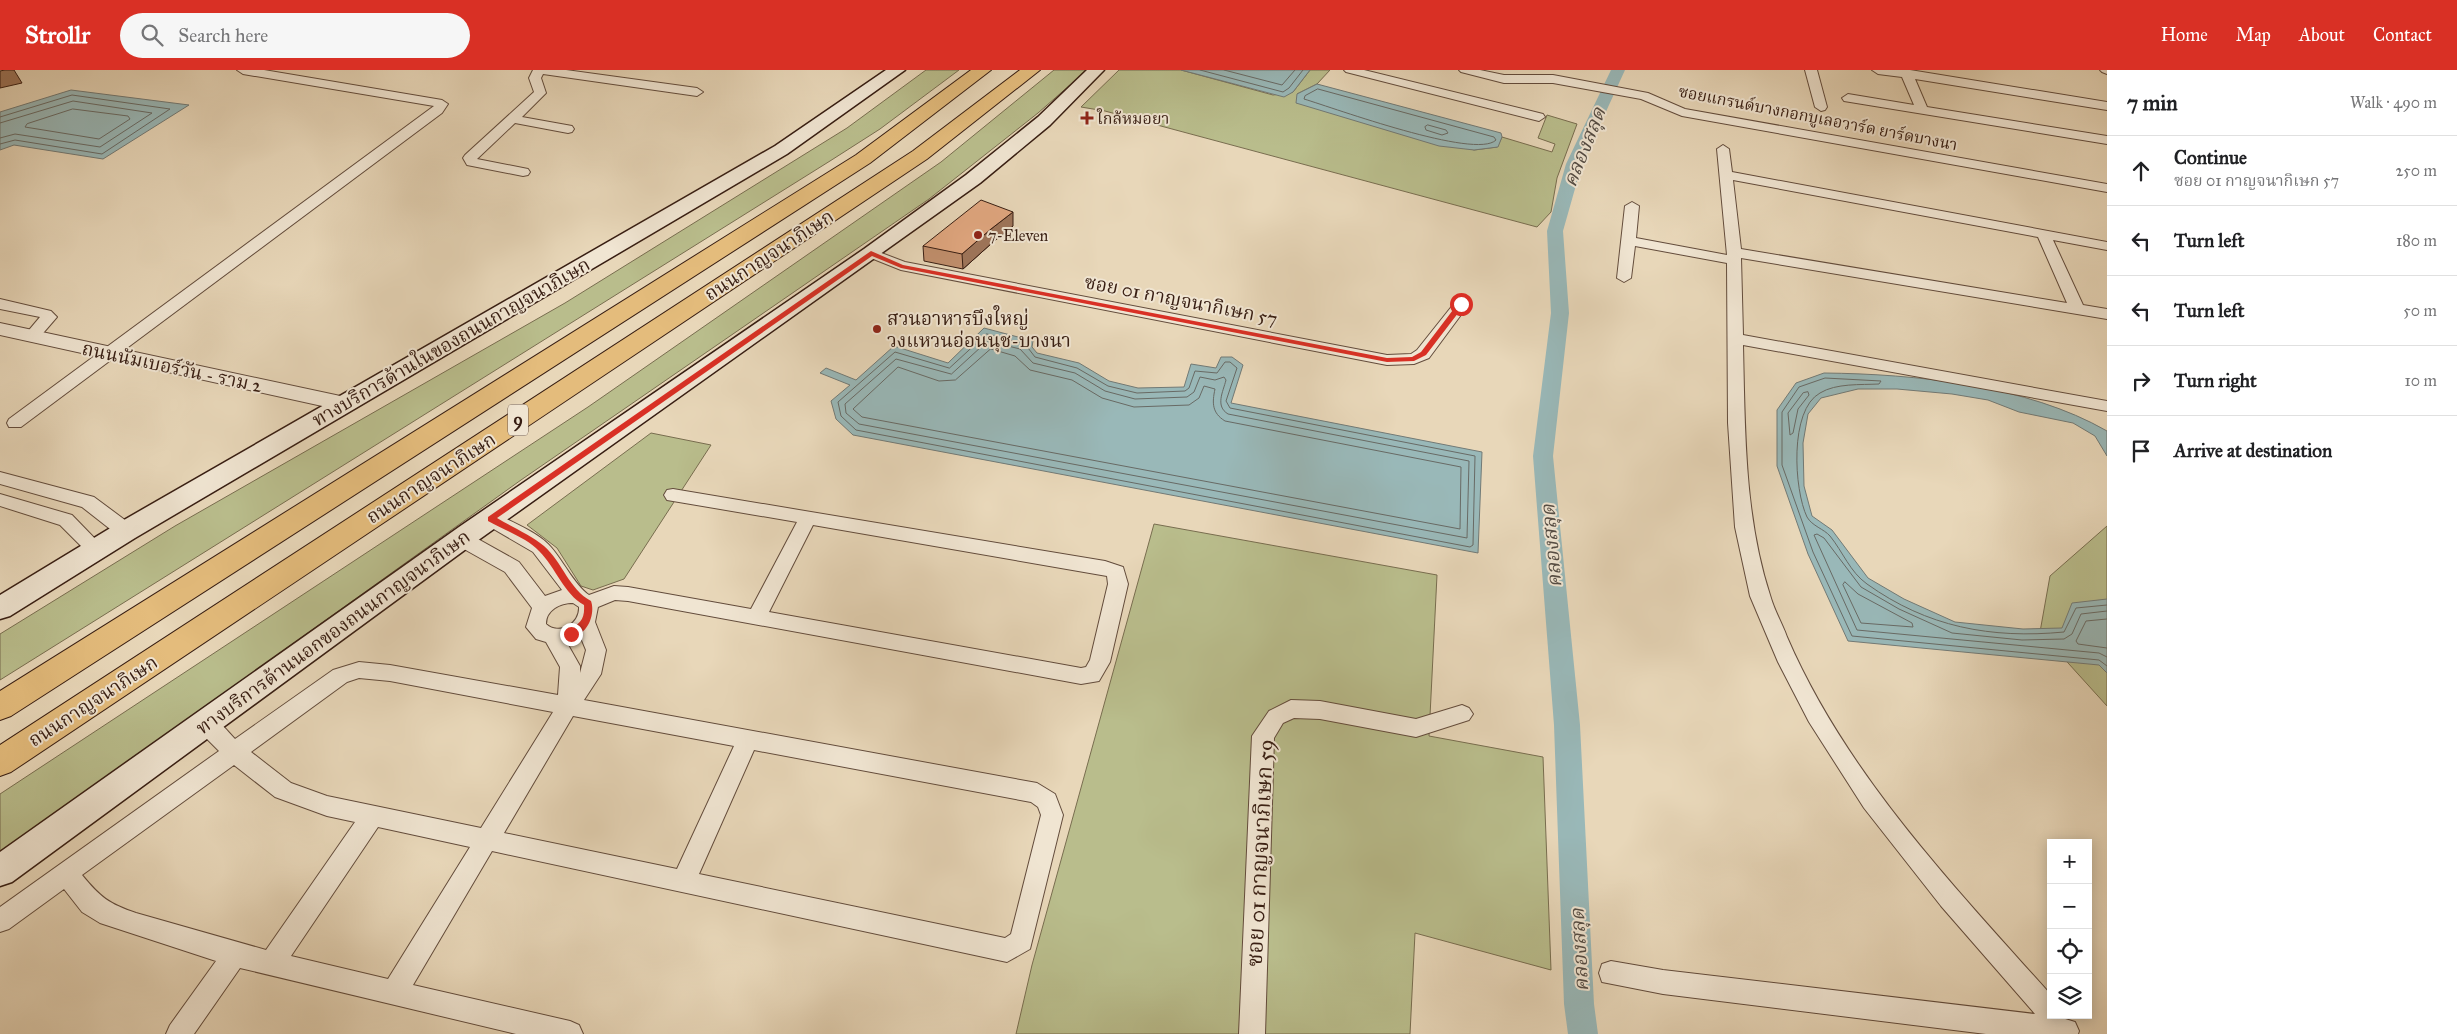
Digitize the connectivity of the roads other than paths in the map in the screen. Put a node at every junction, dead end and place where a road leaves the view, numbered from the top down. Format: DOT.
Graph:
graph roads {
  1 [pos="243,70"];
  2 [pos="540,70"];
  3 [pos="629,70"];
  4 [pos="897,70"];
  5 [pos="982,70"];
  6 [pos="1031,70"];
  7 [pos="1096,70"];
  8 [pos="1350,70"];
  9 [pos="1465,70"];
  10 [pos="1811,70"];
  11 [pos="1878,70"];
  12 [pos="1905,72"];
  13 [pos="618,80"];
  14 [pos="697,92"];
  15 [pos="1848,98"];
  16 [pos="2107,106"];
  17 [pos="1821,107"];
  18 [pos="1922,110"];
  19 [pos="1539,117"];
  20 [pos="513,119"];
  21 [pos="568,128"];
  22 [pos="2107,140"];
  23 [pos="1724,149"];
  24 [pos="523,172"];
  25 [pos="1726,175"];
  26 [pos="2107,188"];
  27 [pos="1632,206"];
  28 [pos="2044,235"];
  29 [pos="1629,241"];
  30 [pos="2107,246"];
  31 [pos="871,253"];
  32 [pos="1733,256"];
  33 [pos="1624,278"];
  34 [pos="0,304"];
  35 [pos="1461,304"];
  36 [pos="2077,309"];
  37 [pos="2107,314"];
  38 [pos="0,329"];
  39 [pos="32,336"];
  40 [pos="1734,338"];
  41 [pos="108,353"];
  42 [pos="345,404"];
  43 [pos="2107,406"];
  44 [pos="15,423"];
  45 [pos="0,478"];
  46 [pos="673,495"];
  47 [pos="0,500"];
  48 [pos="808,518"];
  49 [pos="491,519"];
  50 [pos="126,531"];
  51 [pos="462,539"];
  52 [pos="96,549"];
  53 [pos="542,607"];
  54 [pos="0,608"];
  55 [pos="583,608"];
  56 [pos="756,618"];
  57 [pos="554,637"];
  58 [pos="568,706"];
  59 [pos="0,707"];
  60 [pos="1462,714"];
  61 [pos="206,724"];
  62 [pos="748,740"];
  63 [pos="235,752"];
  64 [pos="0,762"];
  65 [pos="372,816"];
  66 [pos="486,840"];
  67 [pos="0,872"];
  68 [pos="66,874"];
  69 [pos="683,882"];
  70 [pos="0,922"];
  71 [pos="235,955"];
  72 [pos="272,963"];
  73 [pos="1611,973"];
  74 [pos="394,992"];
  75 [pos="2060,1024"];
  76 [pos="179,1034"];
  77 [pos="570,1034"];
  78 [pos="1252,1034"];
  1 -- 41 [label="street"];
  2 -- 13 [label="street"];
  2 -- 20 [label="street"];
  3 -- 13 [label="street"];
  4 -- 42 [label="main road, ทางบริการด้านในของถนนกาญจนาภิเษก"];
  5 -- 59 [label="highway, ถนนกาญจนาภิเษก / 9"];
  6 -- 64 [label="highway, ถนนกาญจนาภิเษก / 9"];
  7 -- 31 [label="main road, ทางบริการด้านนอกของถนนกาญจนาภิเษก"];
  8 -- 19 [label="street"];
  9 -- 26 [label="street, ซอยแกรนด์บางกอกบูเลอวาร์ด ยาร์ดบางนา"];
  10 -- 17 [label="street"];
  11 -- 12 [label="street"];
  12 -- 16 [label="street"];
  12 -- 18 [label="street"];
  13 -- 14 [label="street"];
  15 -- 18 [label="street"];
  18 -- 22 [label="street"];
  20 -- 21 [label="street"];
  20 -- 24 [label="street"];
  23 -- 25 [label="street"];
  25 -- 28 [label="street"];
  25 -- 32 [label="street"];
  27 -- 29 [label="street"];
  28 -- 30 [label="street"];
  28 -- 36 [label="street"];
  29 -- 32 [label="street"];
  29 -- 33 [label="street"];
  31 -- 35 [label="street, ซอย 01 กาญจนากิเษก 57"];
  31 -- 49 [label="main road, ทางบริการด้านนอกของถนนกาญจนาภิเษก"];
  32 -- 36 [label="street"];
  32 -- 40 [label="street"];
  34 -- 39 [label="street"];
  36 -- 37 [label="street"];
  38 -- 39 [label="street, ถนนนัมเบอร์วัน - ราม 2"];
  39 -- 41 [label="street, ถนนนัมเบอร์วัน - ราม 2"];
  40 -- 43 [label="street"];
  40 -- 75 [label="street"];
  41 -- 42 [label="street, ถนนนัมเบอร์วัน - ราม 2"];
  41 -- 44 [label="street"];
  42 -- 50 [label="main road, ทางบริการด้านในของถนนกาญจนาภิเษก"];
  45 -- 50 [label="street"];
  46 -- 48 [label="street"];
  47 -- 52 [label="street"];
  48 -- 56 [label="street"];
  48 -- 56 [label="street"];
  49 -- 51 [label="main road, ทางบริการด้านนอกของถนนกาญจนาภิเษก"];
  49 -- 55 [label="street"];
  50 -- 52 [label="main road, ทางบริการด้านในของถนนกาญจนาภิเษก"];
  51 -- 53 [label="street"];
  51 -- 61 [label="main road, ทางบริการด้านนอกของถนนกาญจนาภิเษก"];
  52 -- 54 [label="main road, ทางบริการด้านในของถนนกาญจนาภิเษก"];
  53 -- 55 [label="street"];
  53 -- 57 [label="street"];
  55 -- 56 [label="street"];
  55 -- 57 [label="street"];
  55 -- 58 [label="street"];
  57 -- 58 [label="street"];
  58 -- 62 [label="street"];
  58 -- 63 [label="street"];
  58 -- 66 [label="street"];
  60 -- 78 [label="street, ซอย 01 กาญจนาภิเษก 59"];
  61 -- 63 [label="street"];
  61 -- 67 [label="main road, ทางบริการด้านนอกของถนนกาญจนาภิเษก"];
  62 -- 69 [label="street"];
  62 -- 69 [label="street"];
  63 -- 65 [label="street"];
  63 -- 68 [label="street"];
  65 -- 66 [label="street"];
  65 -- 72 [label="street"];
  66 -- 69 [label="street"];
  66 -- 74 [label="street"];
  68 -- 70 [label="street"];
  68 -- 71 [label="street"];
  71 -- 72 [label="street"];
  71 -- 76 [label="street"];
  72 -- 74 [label="street"];
  73 -- 75 [label="street"];
  74 -- 77 [label="street"];
}
